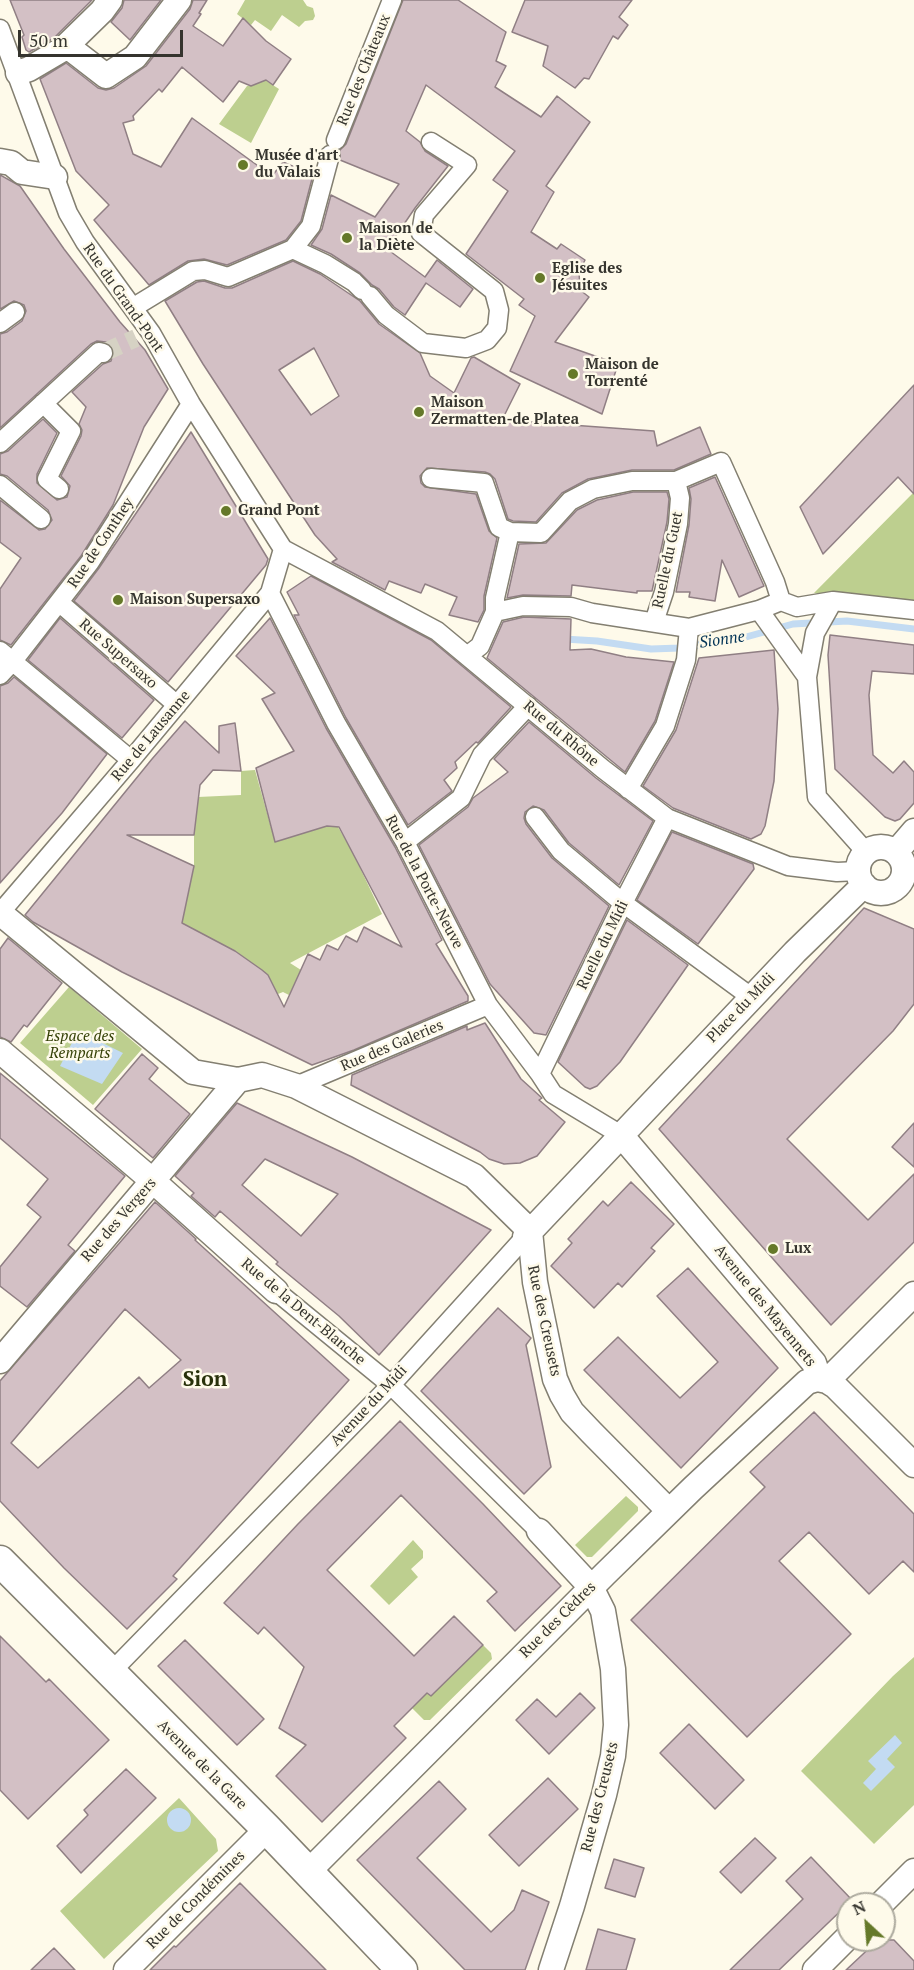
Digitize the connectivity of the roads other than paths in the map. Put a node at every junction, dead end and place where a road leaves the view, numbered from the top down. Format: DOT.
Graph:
graph roads {
  1 [pos="110,0"];
  2 [pos="179,0"];
  3 [pos="392,0"];
  4 [pos="0,28"];
  5 [pos="63,49"];
  6 [pos="18,73"];
  7 [pos="431,142"];
  8 [pos="0,161"];
  9 [pos="55,177"];
  10 [pos="293,249"];
  11 [pos="134,307"];
  12 [pos="15,312"];
  13 [pos="0,323"];
  14 [pos="103,353"];
  15 [pos="43,404"];
  16 [pos="191,404"];
  17 [pos="0,444"];
  18 [pos="431,478"];
  19 [pos="0,485"];
  20 [pos="59,489"];
  21 [pos="678,489"];
  22 [pos="41,519"];
  23 [pos="510,532"];
  24 [pos="283,549"];
  25 [pos="270,593"];
  26 [pos="781,601"];
  27 [pos="833,601"];
  28 [pos="60,603"];
  29 [pos="914,609"];
  30 [pos="759,610"];
  31 [pos="495,612"];
  32 [pos="654,622"];
  33 [pos="689,628"];
  34 [pos="7,656"];
  35 [pos="467,656"];
  36 [pos="0,675"];
  37 [pos="807,677"];
  38 [pos="177,705"];
  39 [pos="528,706"];
  40 [pos="131,760"];
  41 [pos="628,789"];
  42 [pos="535,817"];
  43 [pos="667,818"];
  44 [pos="914,831"];
  45 [pos="405,842"];
  46 [pos="896,852"];
  47 [pos="862,870"];
  48 [pos="907,890"];
  49 [pos="623,903"];
  50 [pos="0,913"];
  51 [pos="751,997"];
  52 [pos="488,1005"];
  53 [pos="0,1051"];
  54 [pos="540,1074"];
  55 [pos="238,1080"];
  56 [pos="297,1086"];
  57 [pos="621,1135"];
  58 [pos="153,1181"];
  59 [pos="527,1234"];
  60 [pos="276,1291"];
  61 [pos="914,1294"];
  62 [pos="0,1361"];
  63 [pos="822,1380"];
  64 [pos="391,1385"];
  65 [pos="914,1465"];
  66 [pos="669,1511"];
  67 [pos="539,1532"];
  68 [pos="0,1562"];
  69 [pos="591,1587"];
  70 [pos="111,1672"];
  71 [pos="267,1829"];
  72 [pos="914,1871"];
  73 [pos="308,1872"];
  74 [pos="893,1892"];
  75 [pos="836,1949"];
  76 [pos="126,1970"];
  77 [pos="402,1970"];
  78 [pos="551,1970"];
  79 [pos="815,1970"];
  1 -- 5 [label="street"];
  2 -- 5 [label="street"];
  3 -- 10 [label="street, Rue des Châteaux"];
  4 -- 6 [label="street, Rue du Grand-Pont"];
  5 -- 6 [label="street"];
  6 -- 9 [label="street, Rue du Grand-Pont"];
  7 -- 10 [label="street"];
  8 -- 9 [label="street"];
  9 -- 11 [label="street, Rue du Grand-Pont"];
  10 -- 11 [label="street, Rue des Châteaux"];
  11 -- 16 [label="street, Rue du Grand-Pont"];
  12 -- 13 [label="street"];
  14 -- 15 [label="street"];
  15 -- 17 [label="street"];
  15 -- 20 [label="street"];
  16 -- 24 [label="street, Rue du Grand-Pont"];
  16 -- 28 [label="street, Rue de Conthey"];
  18 -- 23 [label="street"];
  19 -- 22 [label="street"];
  21 -- 23 [label="street"];
  21 -- 26 [label="street"];
  21 -- 32 [label="street, Ruelle du Guet"];
  23 -- 31 [label="street"];
  24 -- 25 [label="street, Rue de Lausanne"];
  24 -- 35 [label="street, Rue du Rhône"];
  25 -- 38 [label="street, Rue de Lausanne"];
  25 -- 45 [label="street, Rue de la Porte-Neuve"];
  26 -- 27 [label="street"];
  26 -- 30 [label="street"];
  27 -- 29 [label="street"];
  27 -- 37 [label="street"];
  28 -- 34 [label="street, Rue de Conthey"];
  28 -- 38 [label="street, Rue Supersaxo"];
  30 -- 33 [label="street"];
  30 -- 37 [label="street"];
  31 -- 32 [label="street"];
  31 -- 35 [label="street"];
  32 -- 33 [label="street"];
  33 -- 41 [label="street"];
  34 -- 36 [label="street, Rue de Conthey"];
  34 -- 40 [label="street"];
  35 -- 39 [label="street, Rue du Rhône"];
  37 -- 47 [label="street"];
  38 -- 40 [label="street, Rue de Lausanne"];
  39 -- 41 [label="street, Rue du Rhône"];
  39 -- 45 [label="street"];
  40 -- 50 [label="street, Rue de Lausanne"];
  41 -- 43 [label="street, Rue du Rhône"];
  42 -- 49 [label="street"];
  43 -- 47 [label="street, Rue du Rhône"];
  43 -- 49 [label="street, Ruelle du Midi"];
  44 -- 46 [label="street"];
  45 -- 52 [label="street, Rue de la Porte-Neuve"];
  46 -- 47 [label="street"];
  46 -- 48 [label="street"];
  47 -- 48 [label="street"];
  47 -- 51 [label="street, Place du Midi"];
  49 -- 51 [label="street"];
  49 -- 54 [label="street, Ruelle du Midi"];
  50 -- 55 [label="street"];
  51 -- 57 [label="street, Place du Midi"];
  52 -- 54 [label="street, Rue de la Porte-Neuve"];
  52 -- 56 [label="street, Rue des Galeries"];
  53 -- 58 [label="street, Rue de la Dent-Blanche"];
  54 -- 57 [label="street, Rue de la Porte-Neuve"];
  55 -- 56 [label="street"];
  55 -- 58 [label="street, Rue des Vergers"];
  56 -- 59 [label="street"];
  57 -- 59 [label="street, Avenue du Midi"];
  57 -- 63 [label="street, Avenue des Mayennets"];
  58 -- 60 [label="street, Rue de la Dent-Blanche"];
  58 -- 62 [label="street, Rue des Vergers"];
  59 -- 64 [label="street, Avenue du Midi"];
  59 -- 66 [label="street, Rue des Creusets"];
  60 -- 64 [label="street, Rue de la Dent-Blanche"];
  61 -- 63 [label="street, Rue des Cèdres"];
  63 -- 65 [label="street, Avenue des Mayennets"];
  63 -- 66 [label="street, Rue des Cèdres"];
  64 -- 67 [label="street, Rue de la Dent-Blanche"];
  64 -- 70 [label="street, Avenue du Midi"];
  66 -- 69 [label="street, Rue des Cèdres"];
  67 -- 69 [label="street, Rue de la Dent-Blanche"];
  68 -- 70 [label="street, Avenue de la Gare"];
  69 -- 73 [label="street, Rue des Cèdres"];
  69 -- 78 [label="street, Rue des Creusets"];
  70 -- 71 [label="street, Avenue de la Gare"];
  71 -- 73 [label="street, Avenue de la Gare"];
  71 -- 76 [label="street, Rue de Condémines"];
  72 -- 74 [label="street"];
  73 -- 77 [label="street, Avenue de la Gare"];
  75 -- 79 [label="street"];
}
